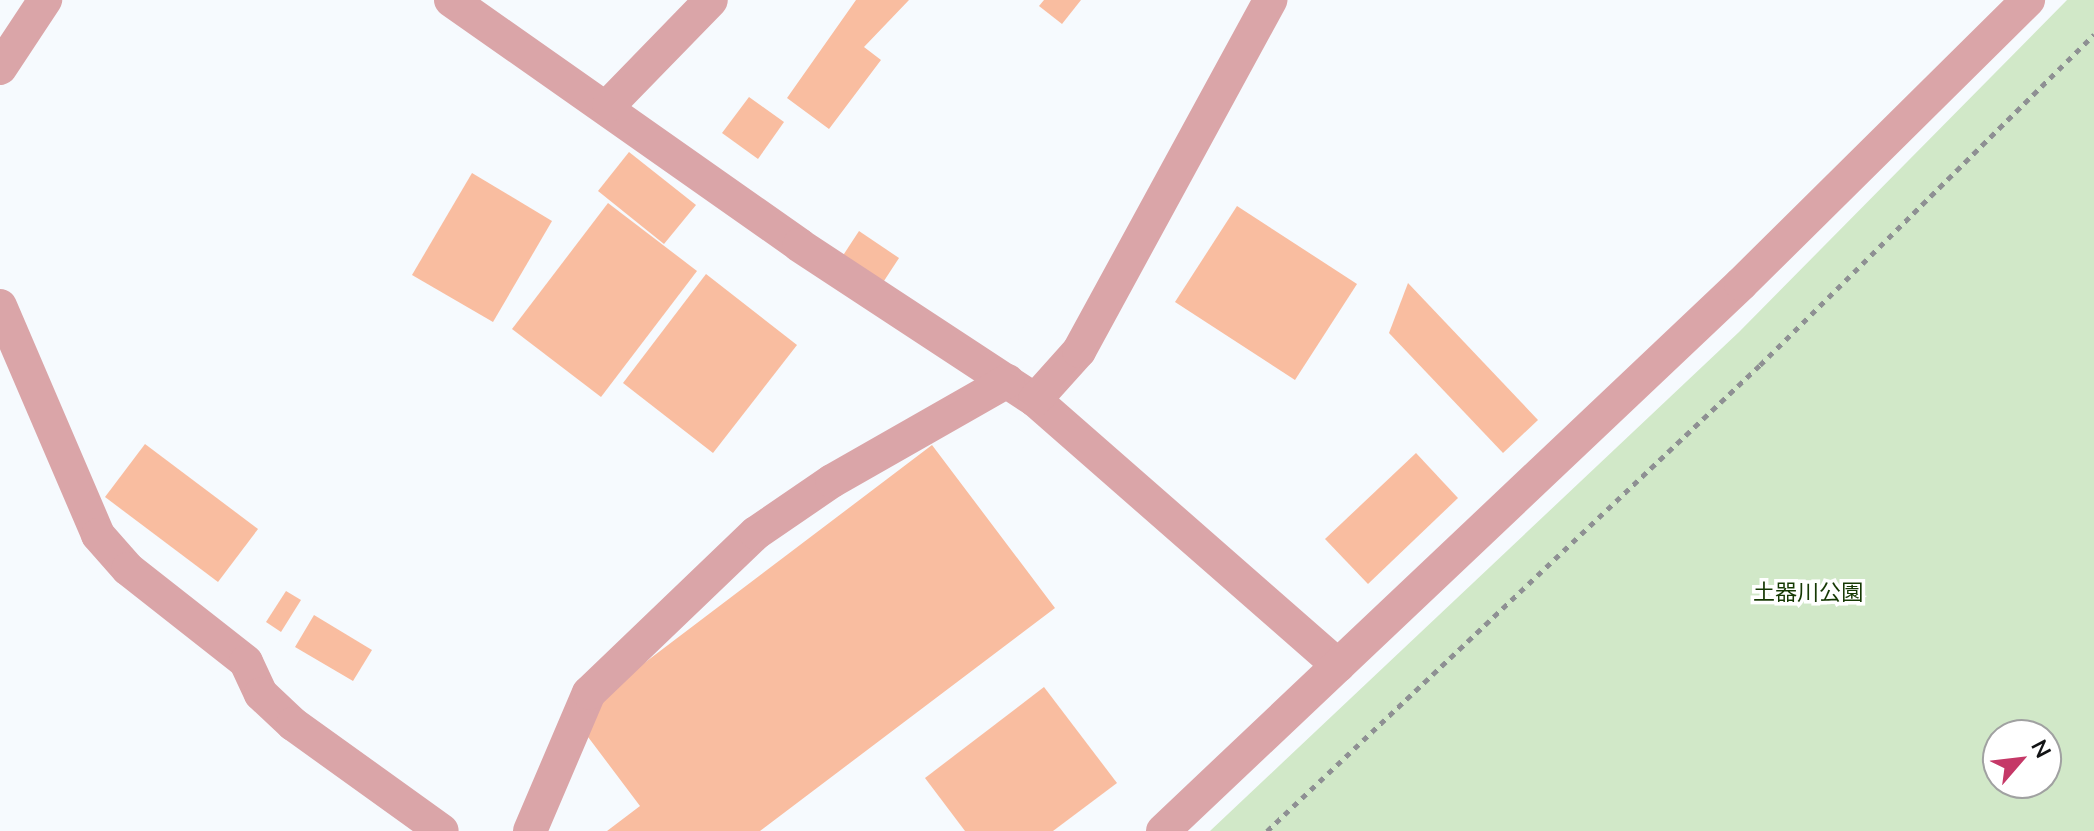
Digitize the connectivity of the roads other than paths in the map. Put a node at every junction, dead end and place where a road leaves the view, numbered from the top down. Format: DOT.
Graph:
graph roads {
  1 [pos="45,0"];
  2 [pos="451,0"];
  3 [pos="711,0"];
  4 [pos="1270,0"];
  5 [pos="2028,0"];
  6 [pos="0,68"];
  7 [pos="609,105"];
  8 [pos="0,306"];
  9 [pos="1021,391"];
  10 [pos="1338,665"];
  11 [pos="442,831"];
  12 [pos="530,831"];
  13 [pos="1163,831"];
  1 -- 6 [label="street"];
  2 -- 7 [label="street"];
  3 -- 7 [label="street"];
  4 -- 9 [label="street"];
  5 -- 10 [label="street"];
  7 -- 9 [label="street"];
  8 -- 11 [label="street"];
  9 -- 10 [label="street"];
  9 -- 12 [label="street"];
  10 -- 13 [label="street"];
}
